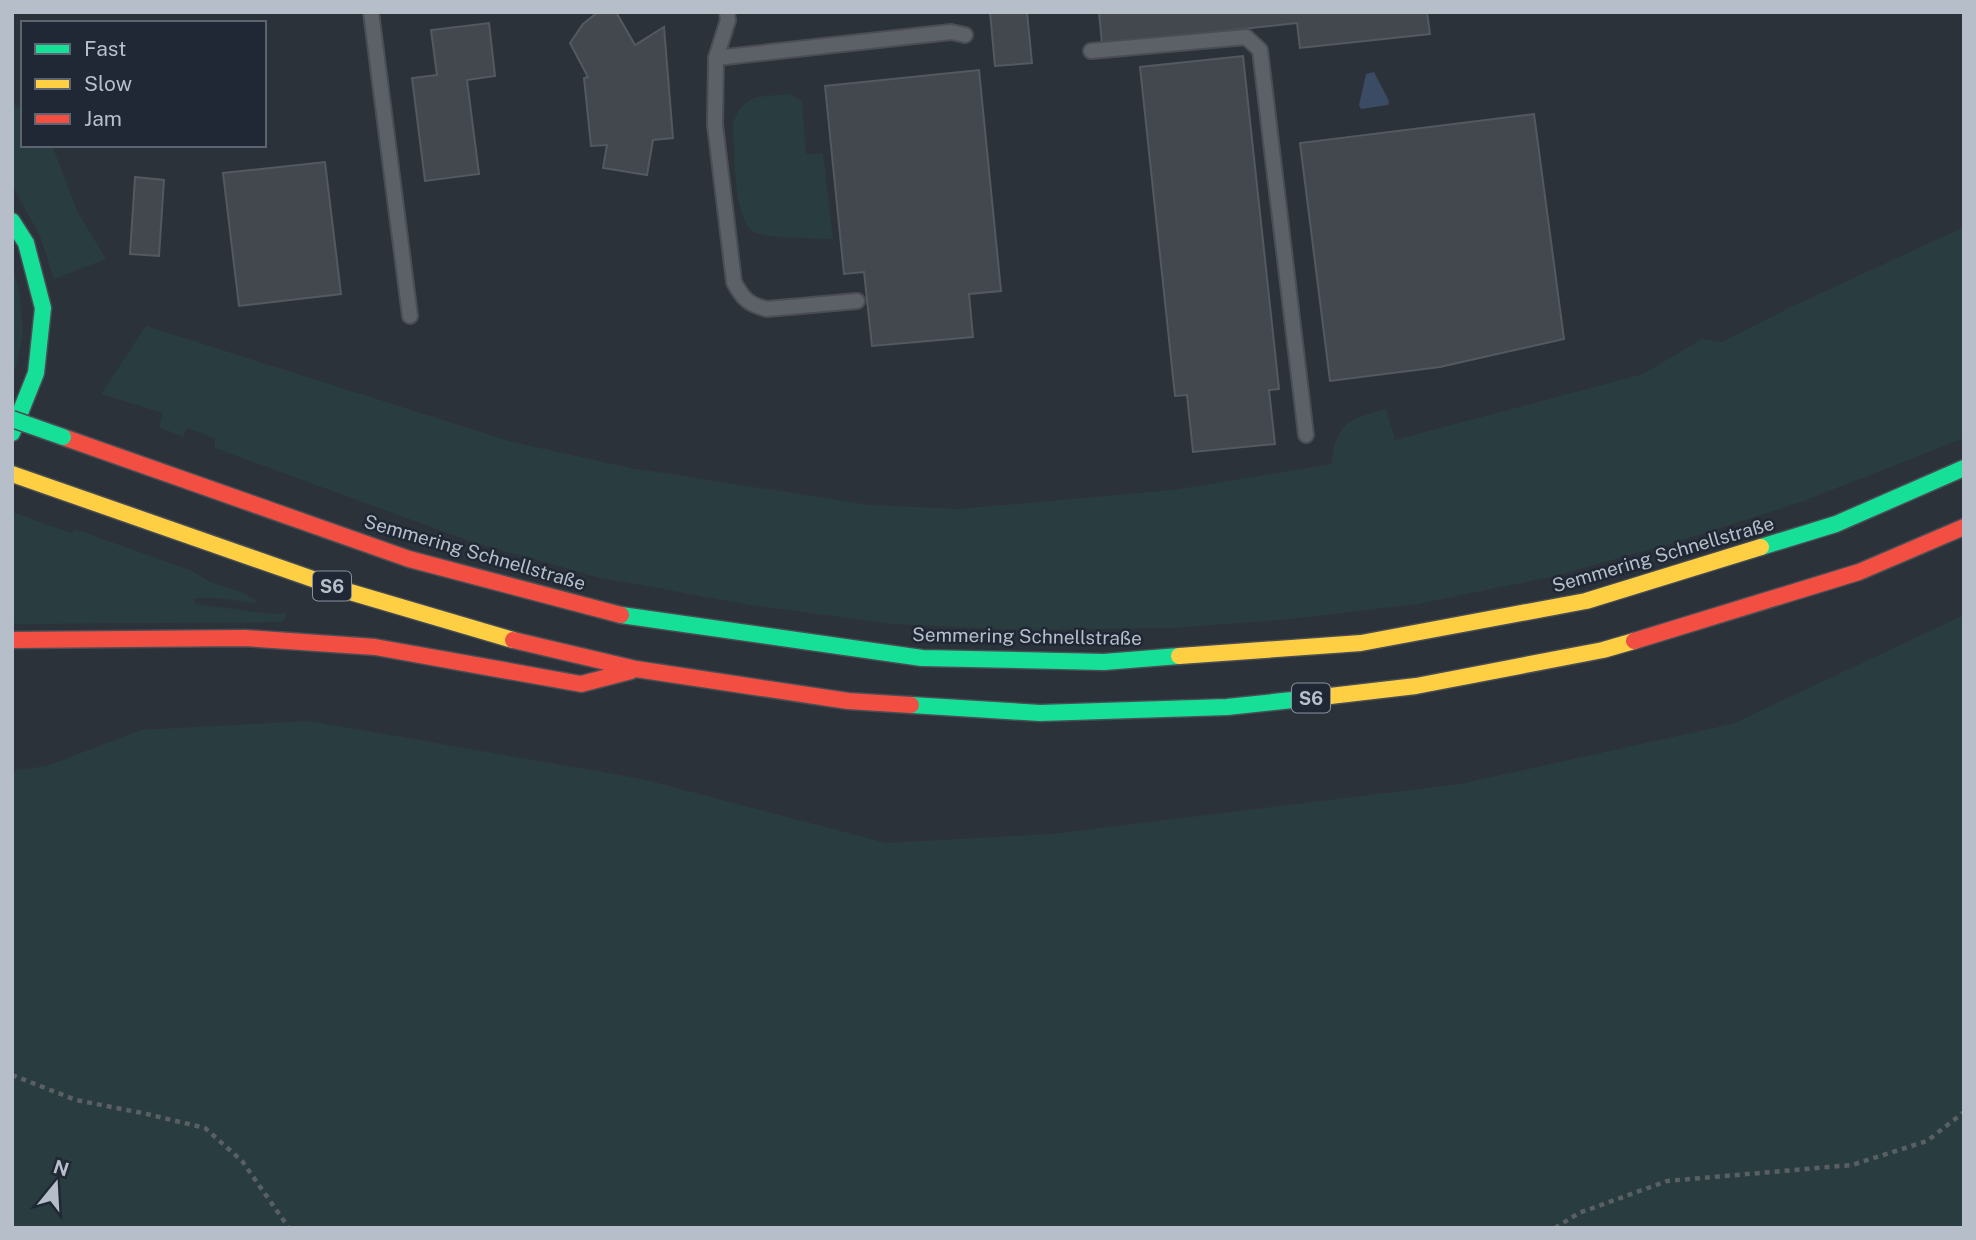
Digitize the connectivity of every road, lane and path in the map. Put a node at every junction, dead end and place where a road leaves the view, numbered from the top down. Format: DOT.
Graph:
graph roads {
  1 [pos="371,12"];
  2 [pos="727,12"];
  3 [pos="965,35"];
  4 [pos="1091,51"];
  5 [pos="716,58"];
  6 [pos="12,220"];
  7 [pos="857,302"];
  8 [pos="410,316"];
  9 [pos="12,419"];
  10 [pos="12,433"];
  11 [pos="1306,435"];
  12 [pos="1964,468"];
  13 [pos="12,474"];
  14 [pos="1964,527"];
  15 [pos="12,640"];
  16 [pos="636,669"];
  17 [pos="12,1075"];
  18 [pos="1964,1112"];
  19 [pos="289,1228"];
  20 [pos="1555,1228"];
  1 -- 8 [label="lane"];
  2 -- 5 [label="lane"];
  3 -- 5 [label="lane"];
  4 -- 11 [label="lane"];
  5 -- 7 [label="lane"];
  6 -- 10 [label="highway"];
  9 -- 12 [label="highway, Semmering Schnellstraße, bridge"];
  13 -- 16 [label="highway, S6"];
  14 -- 16 [label="highway, S6"];
  15 -- 16 [label="highway"];
  17 -- 19 [label="path"];
  18 -- 20 [label="path"];
}
